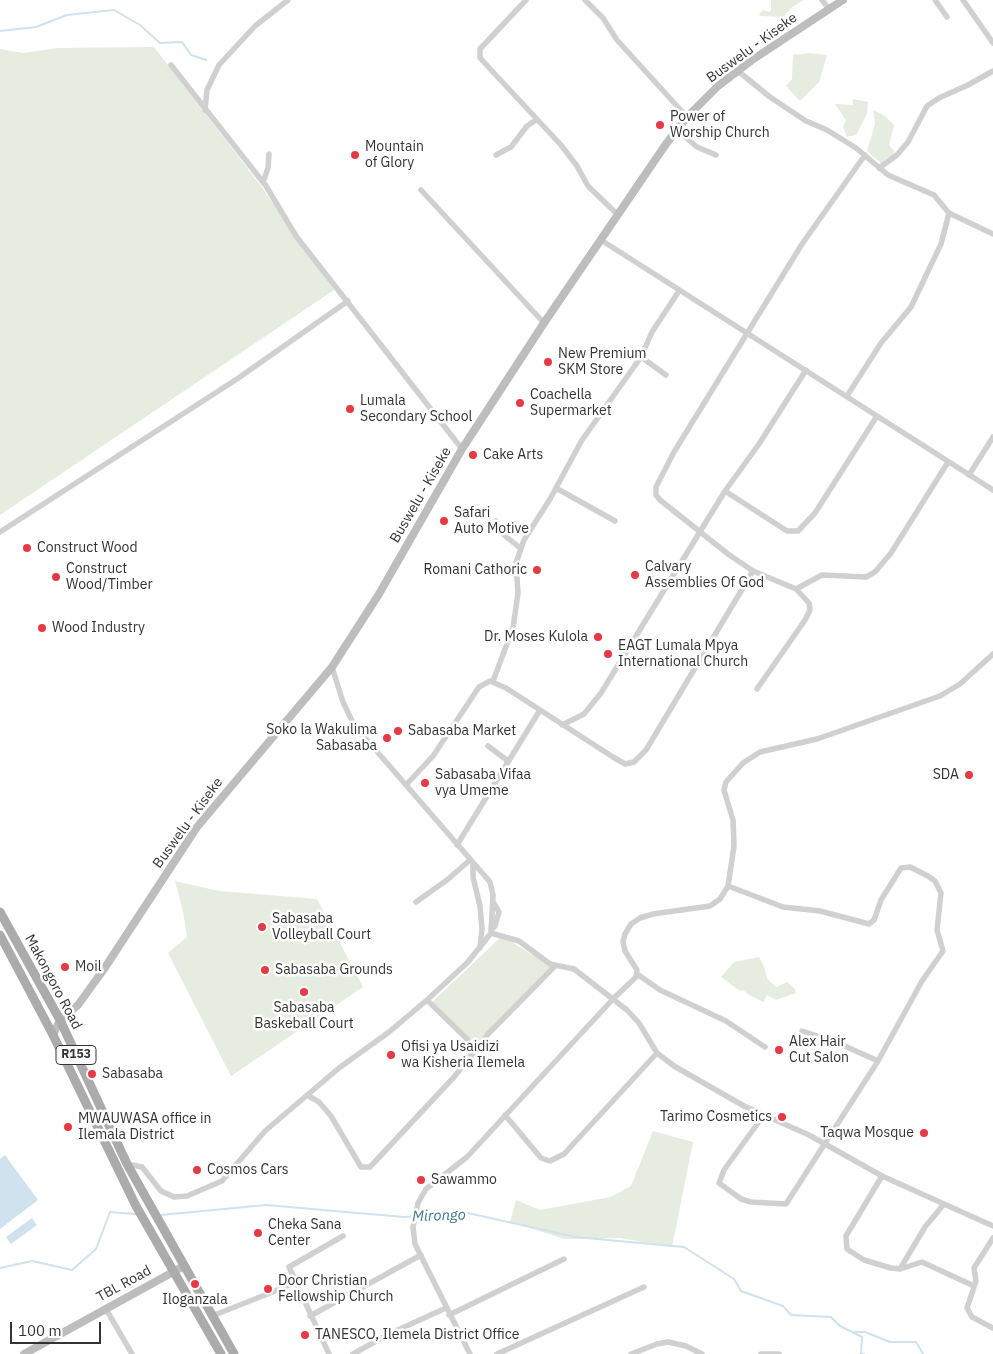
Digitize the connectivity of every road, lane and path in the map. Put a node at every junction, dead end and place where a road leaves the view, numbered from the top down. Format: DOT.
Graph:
graph roads {
  1 [pos="288,0"];
  2 [pos="526,0"];
  3 [pos="585,0"];
  4 [pos="822,0"];
  5 [pos="842,0"];
  6 [pos="935,0"];
  7 [pos="963,0"];
  8 [pos="829,9"];
  9 [pos="947,17"];
  10 [pos="993,43"];
  11 [pos="171,65"];
  12 [pos="738,71"];
  13 [pos="993,71"];
  14 [pos="205,110"];
  15 [pos="687,117"];
  16 [pos="536,120"];
  17 [pos="677,130"];
  18 [pos="269,154"];
  19 [pos="496,155"];
  20 [pos="716,155"];
  21 [pos="865,156"];
  22 [pos="879,168"];
  23 [pos="263,182"];
  24 [pos="421,190"];
  25 [pos="949,213"];
  26 [pos="618,215"];
  27 [pos="993,234"];
  28 [pos="601,240"];
  29 [pos="679,291"];
  30 [pos="348,301"];
  31 [pos="544,323"];
  32 [pos="749,333"];
  33 [pos="641,357"];
  34 [pos="806,370"];
  35 [pos="666,375"];
  36 [pos="847,396"];
  37 [pos="877,416"];
  38 [pos="993,437"];
  39 [pos="462,449"];
  40 [pos="948,462"];
  41 [pos="969,475"];
  42 [pos="556,488"];
  43 [pos="725,490"];
  44 [pos="993,490"];
  45 [pos="496,521"];
  46 [pos="615,521"];
  47 [pos="701,531"];
  48 [pos="0,532"];
  49 [pos="520,548"];
  50 [pos="753,571"];
  51 [pos="796,589"];
  52 [pos="993,654"];
  53 [pos="332,667"];
  54 [pos="493,681"];
  55 [pos="757,689"];
  56 [pos="540,710"];
  57 [pos="562,725"];
  58 [pos="488,746"];
  59 [pos="508,761"];
  60 [pos="406,785"];
  61 [pos="457,845"];
  62 [pos="471,862"];
  63 [pos="728,886"];
  64 [pos="416,902"];
  65 [pos="0,912"];
  66 [pos="491,931"];
  67 [pos="0,935"];
  68 [pos="479,950"];
  69 [pos="555,966"];
  70 [pos="638,974"];
  71 [pos="613,999"];
  72 [pos="427,1000"];
  73 [pos="60,1020"];
  74 [pos="802,1031"];
  75 [pos="53,1035"];
  76 [pos="765,1047"];
  77 [pos="657,1054"];
  78 [pos="471,1056"];
  79 [pos="878,1060"];
  80 [pos="307,1095"];
  81 [pos="505,1115"];
  82 [pos="763,1116"];
  83 [pos="825,1144"];
  84 [pos="127,1164"];
  85 [pos="882,1176"];
  86 [pos="944,1204"];
  87 [pos="993,1226"];
  88 [pos="343,1236"];
  89 [pos="993,1238"];
  90 [pos="421,1255"];
  91 [pos="564,1259"];
  92 [pos="184,1266"];
  93 [pos="900,1268"];
  94 [pos="174,1272"];
  95 [pos="295,1283"];
  96 [pos="974,1286"];
  97 [pos="644,1287"];
  98 [pos="446,1308"];
  99 [pos="106,1309"];
  100 [pos="449,1315"];
  101 [pos="212,1316"];
  102 [pos="310,1316"];
  103 [pos="993,1328"];
  104 [pos="24,1354"];
  105 [pos="132,1354"];
  106 [pos="221,1354"];
  107 [pos="234,1354"];
  108 [pos="329,1354"];
  109 [pos="353,1354"];
  110 [pos="470,1354"];
  111 [pos="497,1354"];
  112 [pos="631,1354"];
  113 [pos="702,1354"];
  114 [pos="761,1354"];
  115 [pos="779,1354"];
  1 -- 14 [label="street"];
  2 -- 16 [label="street"];
  3 -- 15 [label="street"];
  4 -- 8 [label="street"];
  5 -- 8 [label="main road, Buswelu - Kiseke"];
  6 -- 9 [label="street"];
  7 -- 10 [label="street"];
  8 -- 12 [label="main road, Buswelu - Kiseke"];
  11 -- 14 [label="street"];
  12 -- 15 [label="main road, Buswelu - Kiseke"];
  12 -- 21 [label="street"];
  13 -- 22 [label="street"];
  14 -- 23 [label="street"];
  15 -- 17 [label="main road, Buswelu - Kiseke"];
  16 -- 19 [label="street"];
  16 -- 26 [label="street"];
  17 -- 20 [label="street"];
  17 -- 26 [label="main road, Buswelu - Kiseke"];
  18 -- 23 [label="street"];
  21 -- 22 [label="street"];
  21 -- 32 [label="street"];
  22 -- 25 [label="street"];
  23 -- 30 [label="street"];
  24 -- 31 [label="street"];
  25 -- 27 [label="street"];
  25 -- 36 [label="street"];
  26 -- 28 [label="main road, Buswelu - Kiseke"];
  28 -- 29 [label="street"];
  28 -- 31 [label="main road, Buswelu - Kiseke"];
  29 -- 32 [label="street"];
  29 -- 33 [label="street"];
  30 -- 39 [label="street"];
  30 -- 48 [label="street"];
  31 -- 39 [label="main road, Buswelu - Kiseke"];
  32 -- 34 [label="street"];
  32 -- 47 [label="street"];
  33 -- 35 [label="street"];
  33 -- 42 [label="street"];
  34 -- 36 [label="street"];
  34 -- 43 [label="street"];
  36 -- 37 [label="street"];
  37 -- 40 [label="street"];
  37 -- 43 [label="street"];
  38 -- 41 [label="street"];
  39 -- 53 [label="main road, Buswelu - Kiseke"];
  40 -- 41 [label="street"];
  40 -- 51 [label="street"];
  41 -- 44 [label="street"];
  42 -- 46 [label="street"];
  42 -- 49 [label="street"];
  43 -- 47 [label="street"];
  45 -- 49 [label="street"];
  47 -- 50 [label="street"];
  47 -- 57 [label="street"];
  49 -- 54 [label="street"];
  50 -- 51 [label="street"];
  50 -- 57 [label="street"];
  51 -- 55 [label="street"];
  52 -- 63 [label="street"];
  53 -- 60 [label="street"];
  53 -- 73 [label="main road, Buswelu - Kiseke"];
  54 -- 56 [label="street"];
  54 -- 60 [label="street"];
  56 -- 57 [label="street"];
  56 -- 59 [label="street"];
  58 -- 59 [label="street"];
  59 -- 61 [label="street"];
  60 -- 61 [label="street"];
  61 -- 62 [label="street"];
  62 -- 64 [label="street"];
  62 -- 66 [label="street"];
  62 -- 68 [label="street"];
  63 -- 70 [label="street"];
  63 -- 79 [label="street"];
  65 -- 73 [label="main road, Makongoro Road / R153"];
  66 -- 68 [label="street"];
  66 -- 69 [label="street"];
  67 -- 75 [label="main road, Makongoro Road / R153"];
  68 -- 72 [label="street"];
  69 -- 71 [label="street"];
  69 -- 78 [label="street"];
  70 -- 71 [label="street"];
  70 -- 76 [label="street"];
  71 -- 77 [label="street"];
  71 -- 81 [label="street"];
  72 -- 78 [label="street"];
  72 -- 80 [label="street"];
  73 -- 75 [label="main road, Buswelu - Kiseke"];
  73 -- 84 [label="main road, Makongoro Road / R153"];
  74 -- 79 [label="street"];
  75 -- 94 [label="main road, Makongoro Road / R153"];
  77 -- 81 [label="street"];
  77 -- 82 [label="street"];
  78 -- 80 [label="street"];
  79 -- 83 [label="street"];
  80 -- 84 [label="street"];
  81 -- 90 [label="street"];
  82 -- 83 [label="street"];
  82 -- 83 [label="street"];
  83 -- 85 [label="street"];
  84 -- 92 [label="main road, Makongoro Road / R153"];
  85 -- 86 [label="street"];
  85 -- 93 [label="street"];
  86 -- 87 [label="street"];
  86 -- 93 [label="street"];
  88 -- 95 [label="street"];
  89 -- 96 [label="street"];
  90 -- 98 [label="street"];
  90 -- 102 [label="street"];
  91 -- 100 [label="street"];
  92 -- 94 [label="main road, TBL Road"];
  92 -- 101 [label="main road, R153"];
  93 -- 96 [label="street"];
  94 -- 99 [label="main road, TBL Road"];
  94 -- 106 [label="main road, R153"];
  95 -- 101 [label="street"];
  95 -- 102 [label="street"];
  96 -- 103 [label="street"];
  97 -- 111 [label="street"];
  98 -- 100 [label="street"];
  98 -- 109 [label="street"];
  99 -- 104 [label="main road, TBL Road"];
  99 -- 105 [label="street"];
  100 -- 110 [label="street"];
  101 -- 107 [label="main road, R153"];
  102 -- 108 [label="street"];
  112 -- 113 [label="street"];
  114 -- 115 [label="street"];
}
